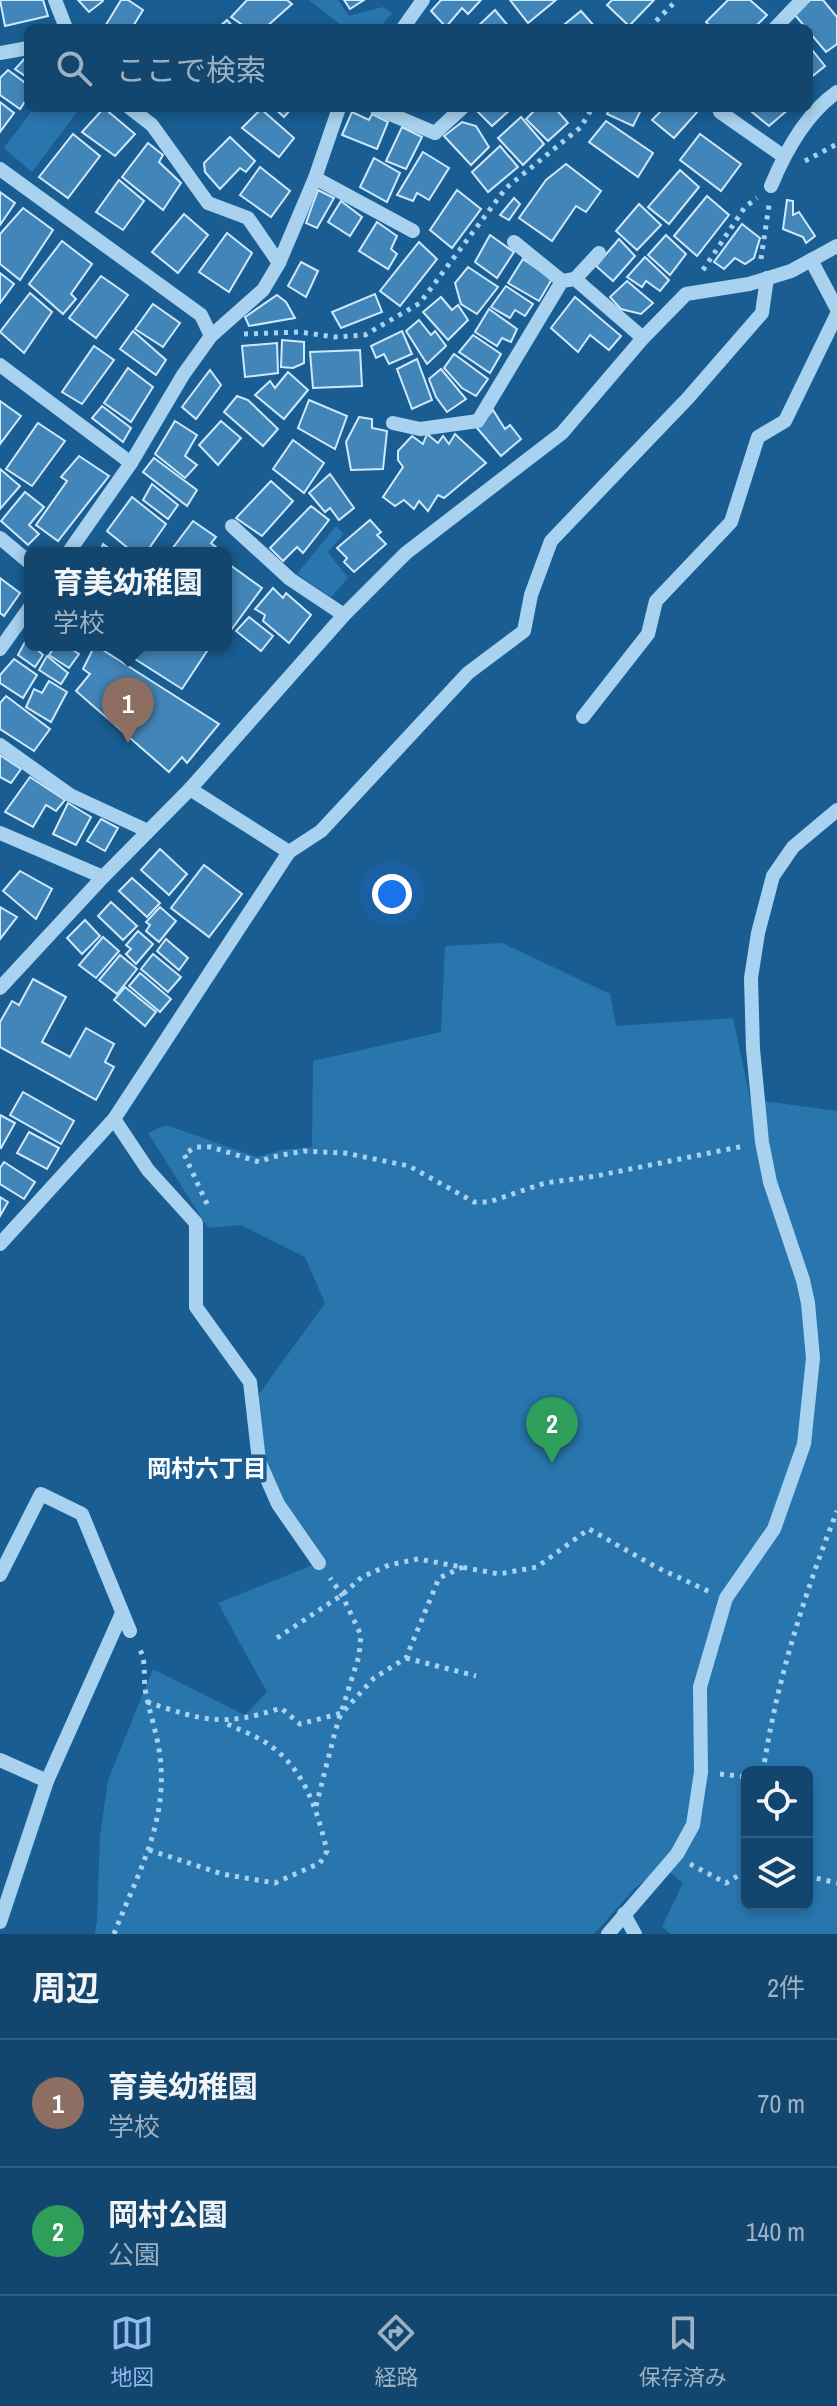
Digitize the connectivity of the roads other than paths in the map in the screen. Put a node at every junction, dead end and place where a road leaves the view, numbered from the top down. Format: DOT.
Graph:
graph roads {
  1 [pos="55,0"];
  2 [pos="423,0"];
  3 [pos="802,0"];
  4 [pos="64,24"];
  5 [pos="406,24"];
  6 [pos="779,24"];
  7 [pos="24,49"];
  8 [pos="0,53"];
  9 [pos="837,92"];
  10 [pos="135,112"];
  11 [pos="338,112"];
  12 [pos="385,112"];
  13 [pos="458,112"];
  14 [pos="720,112"];
  15 [pos="783,156"];
  16 [pos="0,169"];
  17 [pos="315,178"];
  18 [pos="771,186"];
  19 [pos="413,231"];
  20 [pos="514,242"];
  21 [pos="837,246"];
  22 [pos="599,253"];
  23 [pos="811,260"];
  24 [pos="279,263"];
  25 [pos="767,278"];
  26 [pos="569,280"];
  27 [pos="837,311"];
  28 [pos="211,336"];
  29 [pos="643,338"];
  30 [pos="0,365"];
  31 [pos="393,423"];
  32 [pos="131,463"];
  33 [pos="232,526"];
  34 [pos="0,538"];
  35 [pos="72,547"];
  36 [pos="24,558"];
  37 [pos="24,615"];
  38 [pos="344,615"];
  39 [pos="0,649"];
  40 [pos="583,717"];
  41 [pos="0,745"];
  42 [pos="190,789"];
  43 [pos="837,810"];
  44 [pos="148,831"];
  45 [pos="0,833"];
  46 [pos="289,852"];
  47 [pos="103,877"];
  48 [pos="0,988"];
  49 [pos="114,1119"];
  50 [pos="0,1244"];
  51 [pos="319,1563"];
  52 [pos="0,1575"];
  53 [pos="122,1613"];
  54 [pos="130,1631"];
  55 [pos="0,1760"];
  56 [pos="47,1781"];
  57 [pos="624,1914"];
  58 [pos="0,1922"];
  59 [pos="608,1934"];
  60 [pos="635,1934"];
  1 -- 4 [label="street"];
  2 -- 5 [label="street"];
  3 -- 6 [label="street"];
  7 -- 8 [label="street"];
  9 -- 15 [label="street"];
  10 -- 24 [label="street"];
  11 -- 17 [label="street"];
  12 -- 13 [label="street"];
  14 -- 15 [label="street"];
  15 -- 18 [label="street"];
  16 -- 28 [label="street"];
  17 -- 19 [label="street"];
  17 -- 24 [label="street"];
  20 -- 26 [label="street"];
  21 -- 23 [label="street"];
  22 -- 26 [label="street"];
  23 -- 25 [label="street"];
  23 -- 27 [label="street"];
  24 -- 28 [label="street"];
  25 -- 29 [label="street"];
  25 -- 46 [label="street"];
  26 -- 29 [label="street"];
  26 -- 31 [label="street"];
  27 -- 40 [label="street"];
  28 -- 32 [label="street"];
  29 -- 38 [label="street"];
  30 -- 32 [label="street"];
  32 -- 35 [label="street"];
  33 -- 38 [label="street"];
  34 -- 36 [label="street"];
  37 -- 39 [label="street"];
  38 -- 42 [label="street"];
  41 -- 44 [label="street"];
  42 -- 44 [label="street"];
  42 -- 46 [label="street"];
  43 -- 57 [label="street"];
  44 -- 47 [label="street"];
  45 -- 47 [label="street"];
  46 -- 49 [label="street"];
  47 -- 48 [label="street"];
  49 -- 50 [label="street"];
  49 -- 51 [label="street"];
  52 -- 53 [label="street"];
  53 -- 54 [label="street"];
  53 -- 56 [label="street"];
  55 -- 56 [label="street"];
  56 -- 58 [label="street"];
  57 -- 59 [label="street"];
  57 -- 60 [label="street"];
}
